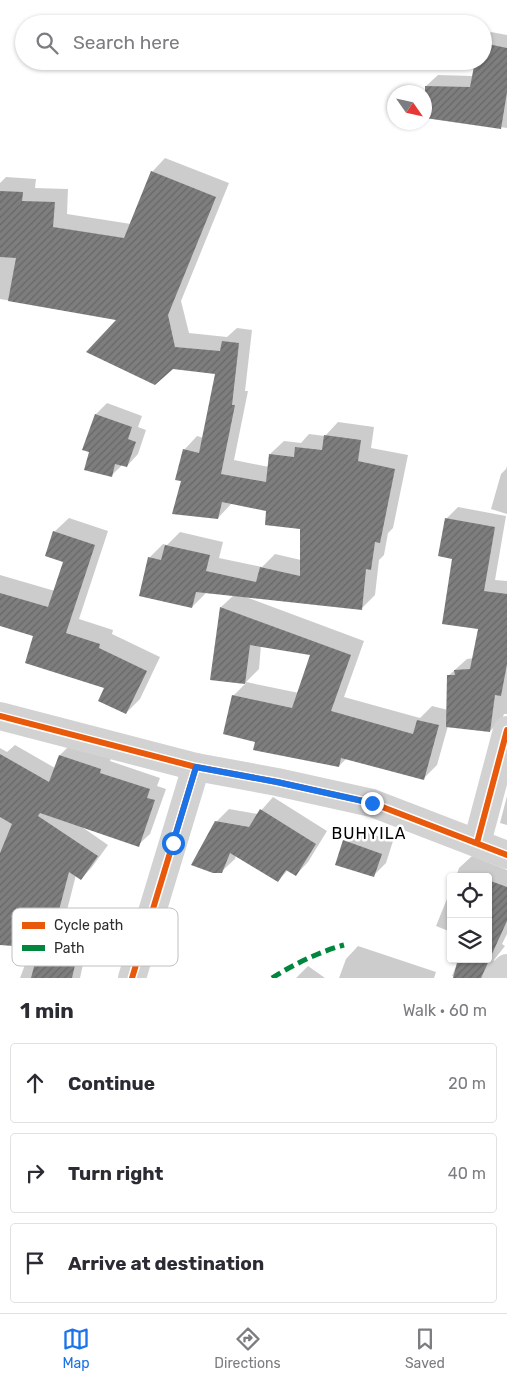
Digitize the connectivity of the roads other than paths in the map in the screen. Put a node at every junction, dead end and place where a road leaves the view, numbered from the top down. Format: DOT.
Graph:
graph roads {
  1 [pos="0,716"];
  2 [pos="507,730"];
  3 [pos="196,767"];
  4 [pos="477,843"];
  5 [pos="507,855"];
  6 [pos="153,908"];
  7 [pos="136,966"];
  8 [pos="507,968"];
  9 [pos="132,978"];
  10 [pos="497,978"];
  1 -- 3 [label="street"];
  2 -- 4 [label="street"];
  3 -- 4 [label="street"];
  3 -- 6 [label="street"];
  4 -- 5 [label="street"];
  7 -- 9 [label="street"];
  8 -- 10 [label="street"];
}
